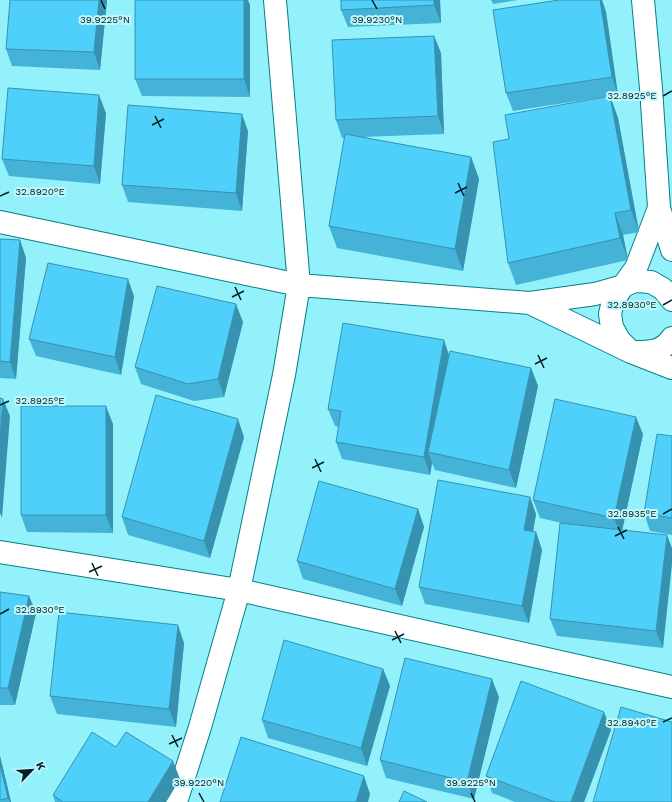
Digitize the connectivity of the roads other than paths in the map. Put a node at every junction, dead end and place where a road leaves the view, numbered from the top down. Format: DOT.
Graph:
graph roads {
  1 [pos="275,0"];
  2 [pos="643,0"];
  3 [pos="659,208"];
  4 [pos="0,222"];
  5 [pos="672,250"];
  6 [pos="299,286"];
  7 [pos="623,286"];
  8 [pos="672,300"];
  9 [pos="530,303"];
  10 [pos="672,338"];
  11 [pos="631,352"];
  12 [pos="672,368"];
  13 [pos="0,552"];
  14 [pos="239,590"];
  15 [pos="672,687"];
  16 [pos="176,802"];
  1 -- 6 [label="street"];
  2 -- 3 [label="street"];
  3 -- 5 [label="street"];
  3 -- 7 [label="street"];
  4 -- 6 [label="street"];
  6 -- 9 [label="street"];
  6 -- 14 [label="street"];
  7 -- 8 [label="street"];
  7 -- 9 [label="street"];
  7 -- 11 [label="street"];
  9 -- 11 [label="street"];
  10 -- 11 [label="street"];
  11 -- 12 [label="street"];
  13 -- 14 [label="street"];
  14 -- 15 [label="street"];
  14 -- 16 [label="street"];
}
